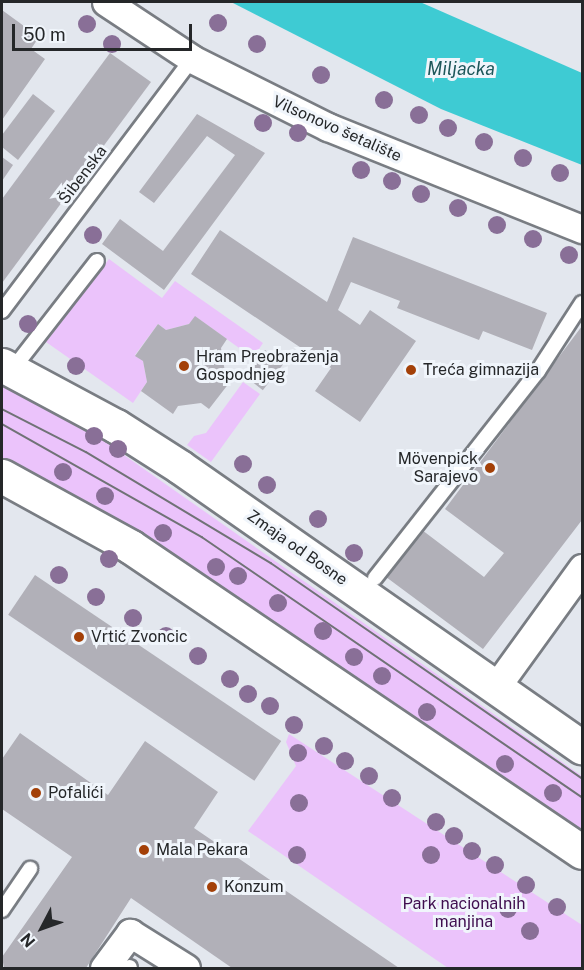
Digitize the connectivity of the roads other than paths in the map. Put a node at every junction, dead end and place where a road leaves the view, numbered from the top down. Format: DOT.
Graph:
graph roads {
  1 [pos="106,2"];
  2 [pos="192,59"];
  3 [pos="582,229"];
  4 [pos="97,261"];
  5 [pos="582,303"];
  6 [pos="2,311"];
  7 [pos="7,368"];
  8 [pos="2,476"];
  9 [pos="582,568"];
  10 [pos="375,578"];
  11 [pos="496,687"];
  12 [pos="582,747"];
  13 [pos="582,852"];
  14 [pos="30,869"];
  15 [pos="2,910"];
  16 [pos="121,968"];
  17 [pos="186,969"];
  1 -- 2 [label="street, Vilsonovo šetalište"];
  2 -- 3 [label="street, Vilsonovo šetalište"];
  2 -- 6 [label="lane, Šibenska"];
  4 -- 7 [label="lane"];
  5 -- 10 [label="lane"];
  7 -- 11 [label="main road, Zmaja od Bosne"];
  8 -- 13 [label="main road"];
  9 -- 11 [label="street"];
  11 -- 12 [label="main road, Zmaja od Bosne"];
  14 -- 15 [label="lane"];
  16 -- 17 [label="street"];
}
